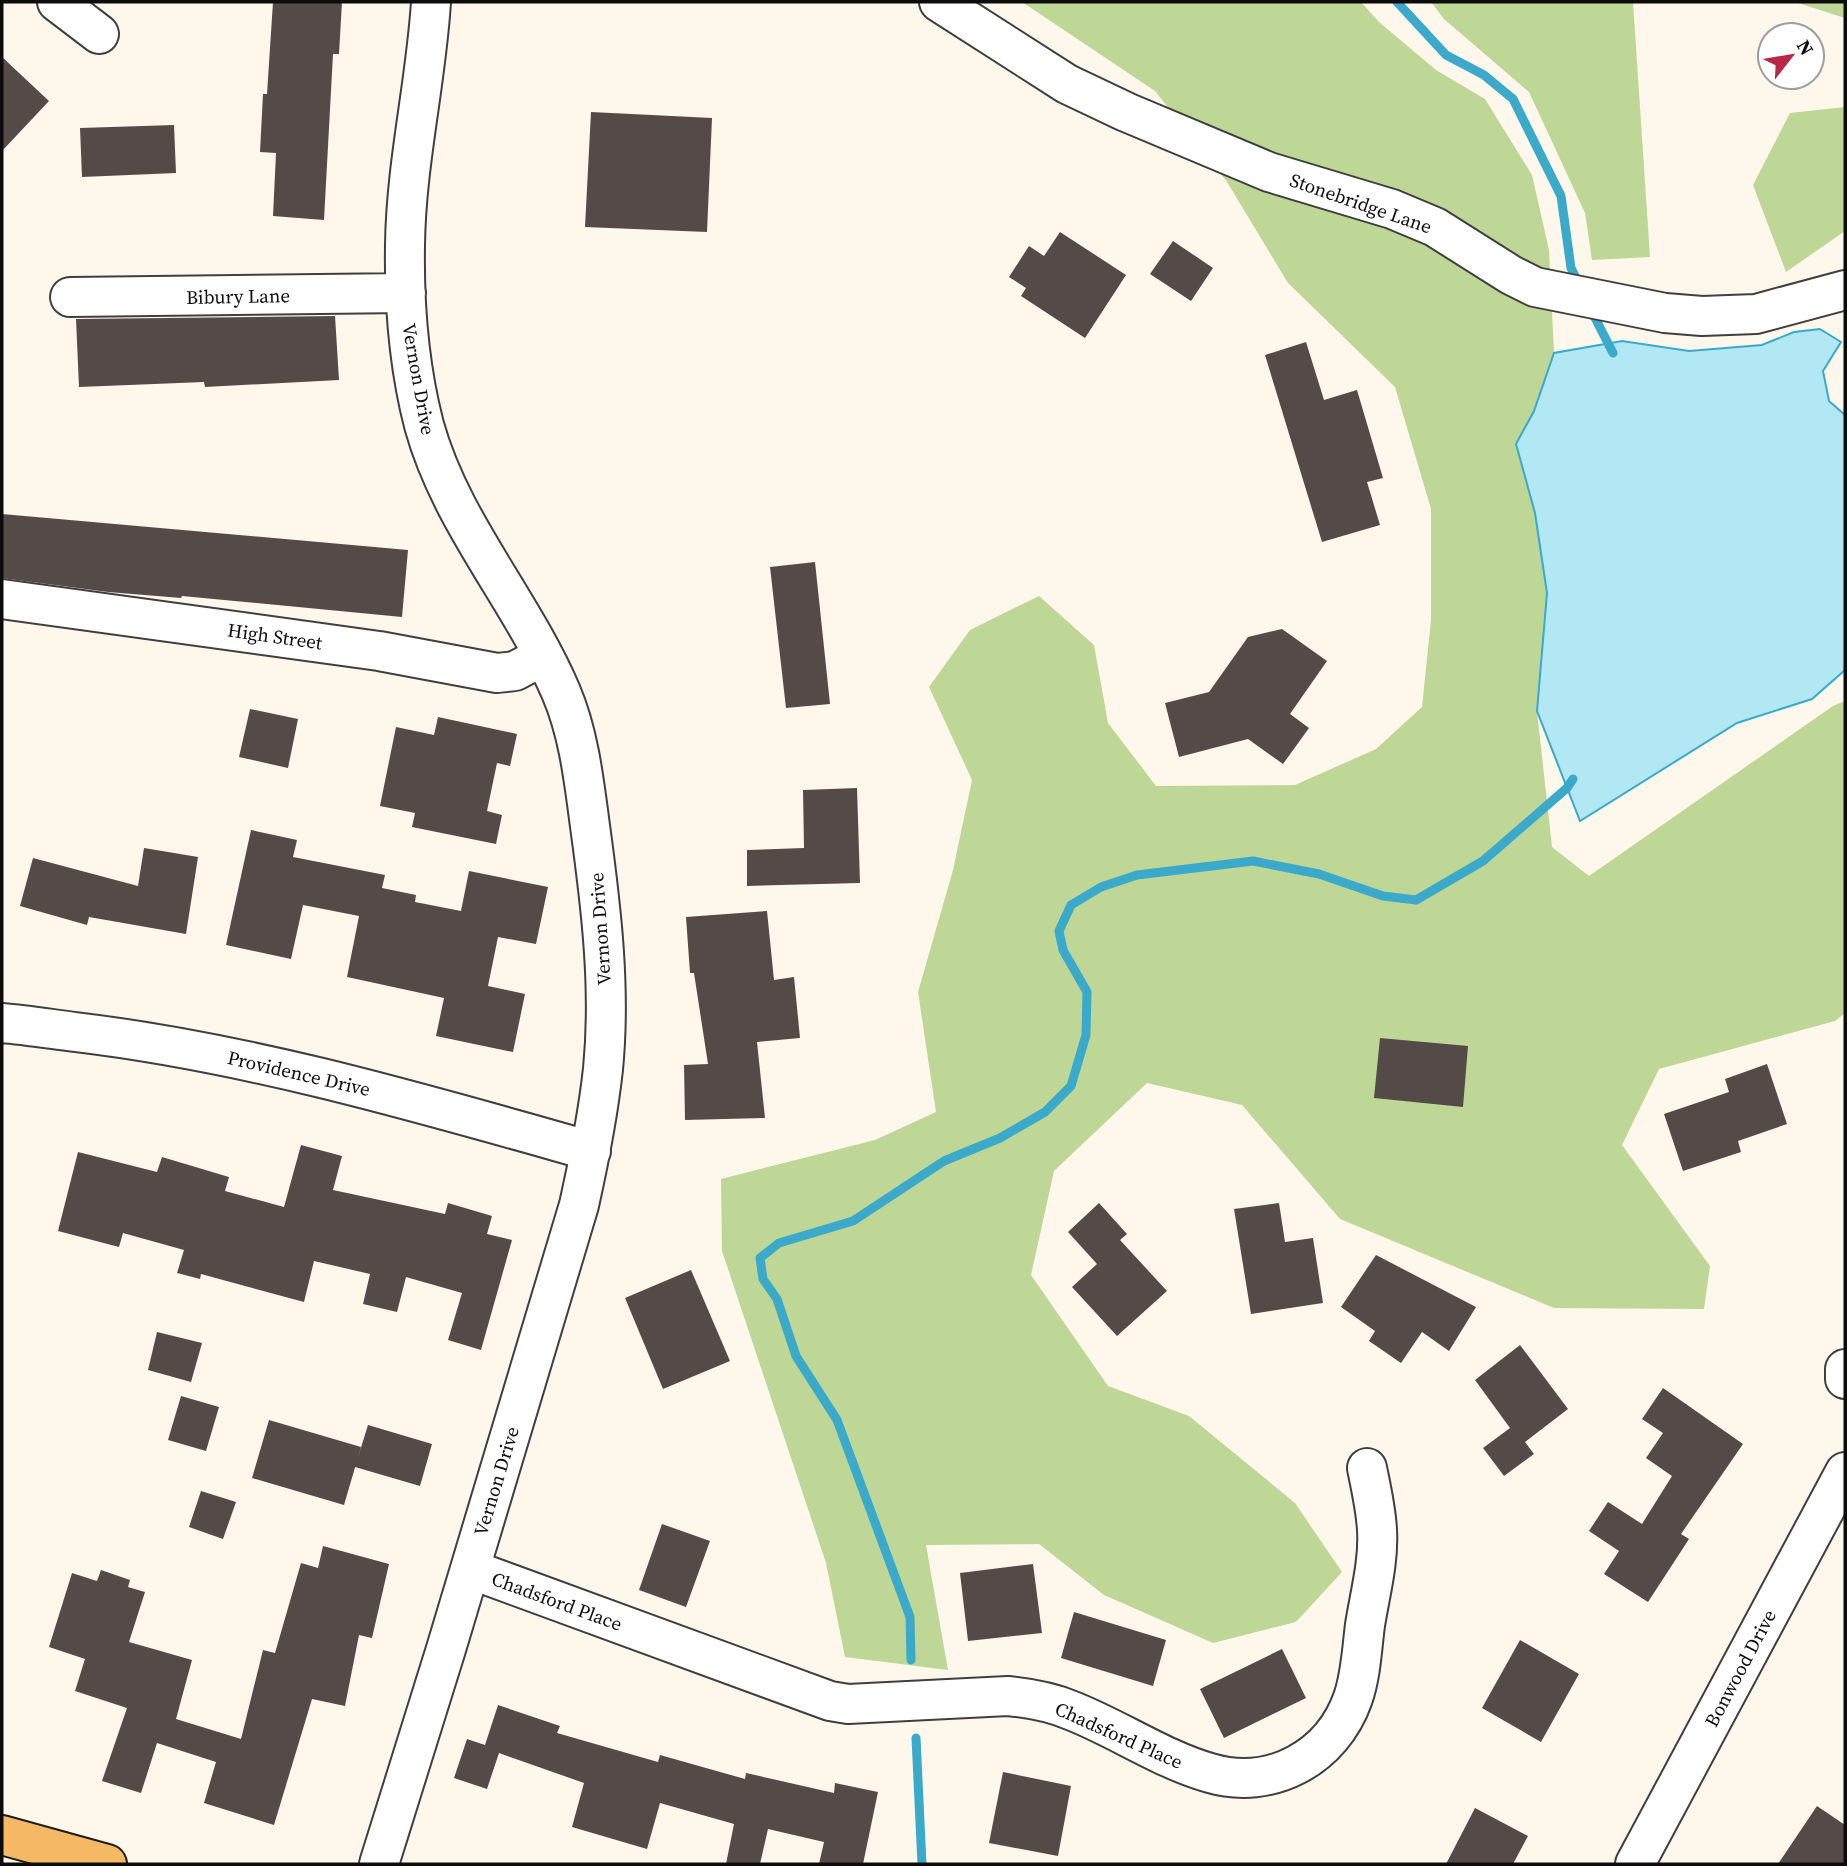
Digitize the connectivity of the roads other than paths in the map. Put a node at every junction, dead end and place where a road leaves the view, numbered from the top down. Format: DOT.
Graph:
graph roads {
  1 [pos="57,2"];
  2 [pos="431,2"];
  3 [pos="939,2"];
  4 [pos="99,34"];
  5 [pos="1845,290"];
  6 [pos="406,293"];
  7 [pos="71,297"];
  8 [pos="2,598"];
  9 [pos="543,656"];
  10 [pos="2,1023"];
  11 [pos="591,1151"];
  12 [pos="1845,1368"];
  13 [pos="1845,1379"];
  14 [pos="1367,1468"];
  15 [pos="1845,1472"];
  16 [pos="470,1569"];
  17 [pos="2,1835"];
  18 [pos="107,1864"];
  19 [pos="379,1864"];
  20 [pos="1635,1864"];
  1 -- 4 [label="street"];
  2 -- 6 [label="street, Vernon Drive"];
  3 -- 5 [label="street, Stonebridge Lane"];
  6 -- 7 [label="street, Bibury Lane"];
  6 -- 9 [label="street, Vernon Drive"];
  8 -- 9 [label="street, High Street"];
  9 -- 11 [label="street, Vernon Drive"];
  10 -- 11 [label="street, Providence Drive"];
  11 -- 16 [label="street, Vernon Drive"];
  12 -- 13 [label="street"];
  14 -- 16 [label="street, Chadsford Place"];
  15 -- 20 [label="street, Bonwood Drive"];
  16 -- 19 [label="street, Vernon Drive"];
  17 -- 18 [label="main road"];
}
